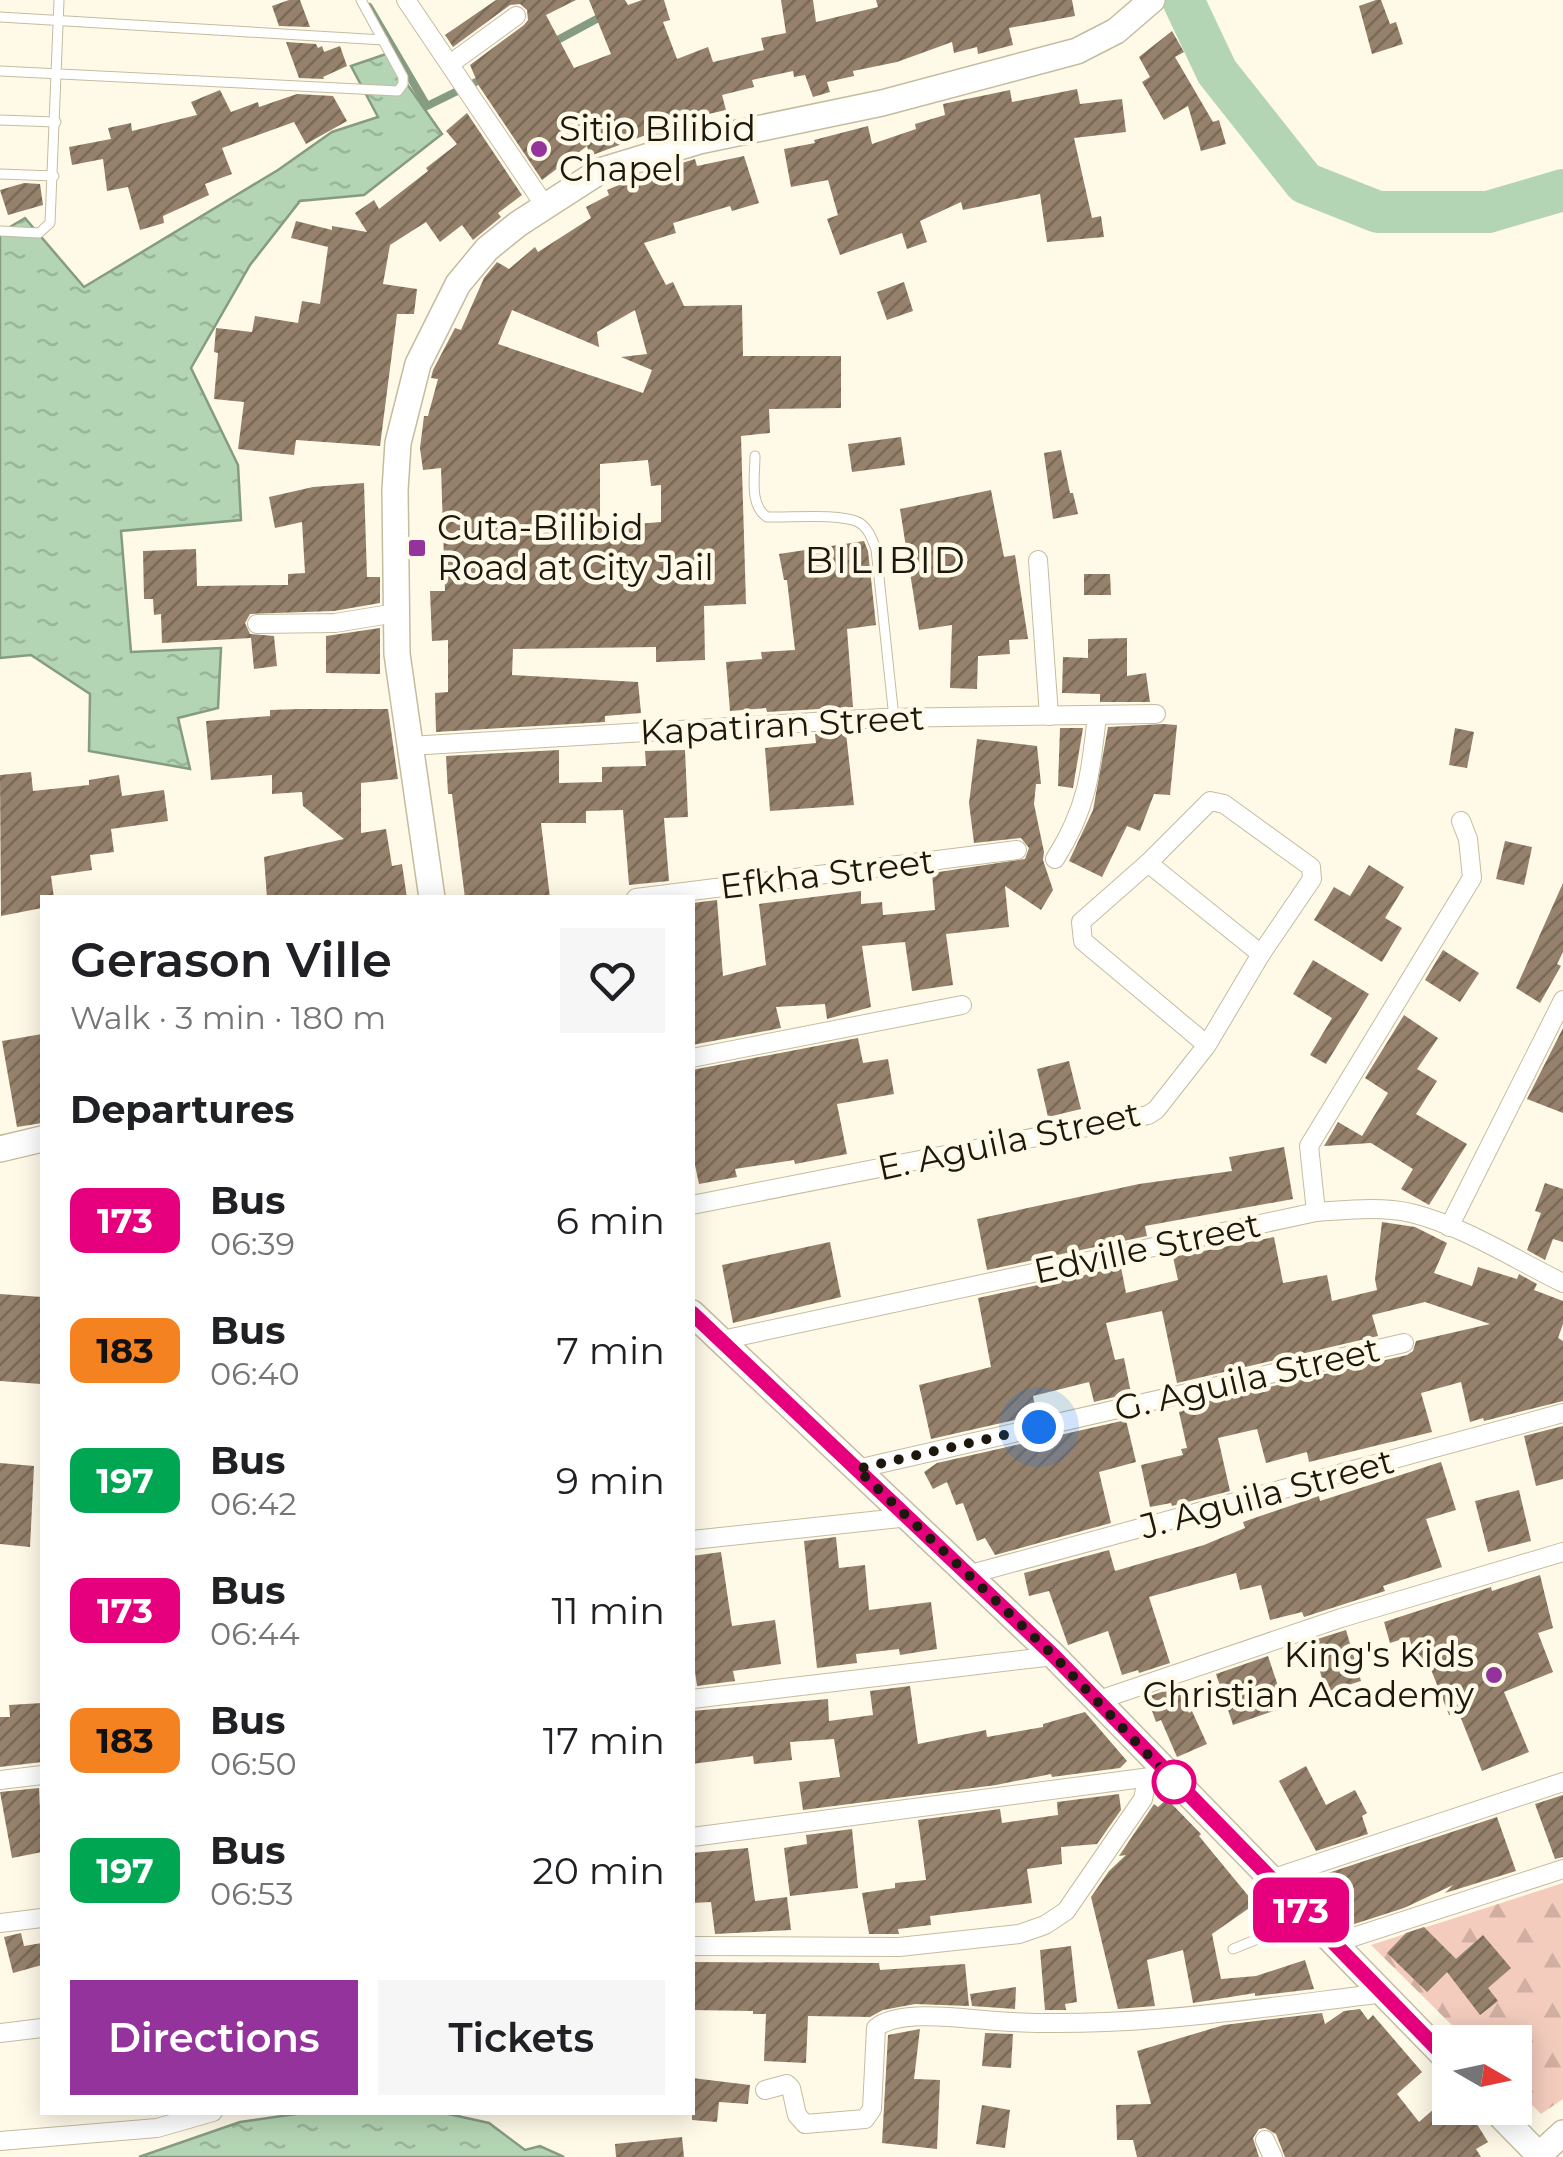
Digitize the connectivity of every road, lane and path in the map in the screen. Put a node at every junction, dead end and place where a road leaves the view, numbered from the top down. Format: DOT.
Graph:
graph roads {
  1 [pos="60,0"];
  2 [pos="360,0"];
  3 [pos="406,0"];
  4 [pos="1145,4"];
  5 [pos="516,16"];
  6 [pos="0,17"];
  7 [pos="59,20"];
  8 [pos="383,40"];
  9 [pos="450,64"];
  10 [pos="0,71"];
  11 [pos="57,74"];
  12 [pos="0,120"];
  13 [pos="56,122"];
  14 [pos="0,174"];
  15 [pos="54,176"];
  16 [pos="545,206"];
  17 [pos="0,230"];
  18 [pos="755,456"];
  19 [pos="1038,560"];
  20 [pos="396,613"];
  21 [pos="257,624"];
  22 [pos="1156,714"];
  23 [pos="1097,715"];
  24 [pos="1049,716"];
  25 [pos="894,718"];
  26 [pos="409,746"];
  27 [pos="1461,821"];
  28 [pos="1018,850"];
  29 [pos="1055,859"];
  30 [pos="1148,862"];
  31 [pos="432,895"];
  32 [pos="660,895"];
  33 [pos="1261,954"];
  34 [pos="1563,1000"];
  35 [pos="962,1005"];
  36 [pos="1207,1045"];
  37 [pos="695,1057"];
  38 [pos="40,1139"];
  39 [pos="0,1149"];
  40 [pos="695,1204"];
  41 [pos="1316,1212"];
  42 [pos="1450,1227"];
  43 [pos="1563,1282"];
  44 [pos="695,1316"];
  45 [pos="722,1340"];
  46 [pos="1404,1343"];
  47 [pos="1563,1413"];
  48 [pos="857,1469"];
  49 [pos="909,1517"];
  50 [pos="695,1540"];
  51 [pos="1563,1552"];
  52 [pos="971,1574"];
  53 [pos="1054,1656"];
  54 [pos="695,1699"];
  55 [pos="1099,1700"];
  56 [pos="40,1775"];
  57 [pos="1157,1776"];
  58 [pos="0,1780"];
  59 [pos="1563,1782"];
  60 [pos="695,1837"];
  61 [pos="1563,1869"];
  62 [pos="1271,1879"];
  63 [pos="40,1918"];
  64 [pos="1310,1918"];
  65 [pos="0,1923"];
  66 [pos="1334,1943"];
  67 [pos="695,1946"];
  68 [pos="1233,1949"];
  69 [pos="1384,1993"];
  70 [pos="40,2028"];
  71 [pos="0,2033"];
  72 [pos="1432,2043"];
  73 [pos="765,2090"];
  74 [pos="202,2115"];
  75 [pos="1510,2125"];
  76 [pos="1563,2132"];
  77 [pos="0,2140"];
  78 [pos="1539,2156"];
  1 -- 7 [label="lane"];
  2 -- 8 [label="lane"];
  3 -- 9 [label="street"];
  4 -- 16 [label="street"];
  5 -- 9 [label="street"];
  6 -- 7 [label="lane"];
  7 -- 8 [label="lane"];
  7 -- 11 [label="lane"];
  8 -- 11 [label="lane"];
  9 -- 16 [label="street"];
  10 -- 11 [label="lane"];
  11 -- 13 [label="lane"];
  12 -- 13 [label="lane"];
  13 -- 15 [label="lane"];
  14 -- 15 [label="lane"];
  15 -- 17 [label="lane"];
  16 -- 20 [label="street"];
  18 -- 25 [label="lane"];
  19 -- 24 [label="street"];
  20 -- 21 [label="street"];
  20 -- 26 [label="street"];
  22 -- 23 [label="street, Kapatiran Street"];
  23 -- 24 [label="street, Kapatiran Street"];
  23 -- 29 [label="street"];
  24 -- 25 [label="street, Kapatiran Street"];
  25 -- 26 [label="street, Kapatiran Street"];
  26 -- 31 [label="street"];
  27 -- 41 [label="street"];
  28 -- 32 [label="street, Efkha Street"];
  30 -- 33 [label="street"];
  30 -- 33 [label="street, E. Aguila Street"];
  30 -- 36 [label="street"];
  33 -- 36 [label="street, E. Aguila Street"];
  34 -- 42 [label="street"];
  35 -- 37 [label="street"];
  36 -- 40 [label="street, E. Aguila Street"];
  38 -- 39 [label="street"];
  41 -- 42 [label="street, Edville Street"];
  41 -- 45 [label="street, Edville Street"];
  42 -- 43 [label="street, Edville Street"];
  44 -- 45 [label="street"];
  45 -- 48 [label="street"];
  46 -- 48 [label="street, G. Aguila Street"];
  47 -- 52 [label="street, J. Aguila Street"];
  48 -- 49 [label="street"];
  49 -- 50 [label="street"];
  49 -- 52 [label="street"];
  51 -- 55 [label="street"];
  52 -- 53 [label="street"];
  53 -- 54 [label="street"];
  53 -- 55 [label="street"];
  55 -- 57 [label="street"];
  56 -- 58 [label="street"];
  57 -- 60 [label="street"];
  57 -- 62 [label="street"];
  57 -- 67 [label="street"];
  59 -- 62 [label="street"];
  61 -- 66 [label="street"];
  62 -- 64 [label="street"];
  63 -- 65 [label="street"];
  64 -- 66 [label="street"];
  64 -- 68 [label="lane"];
  66 -- 69 [label="street"];
  69 -- 72 [label="street"];
  69 -- 73 [label="street"];
  70 -- 71 [label="street"];
  74 -- 77 [label="street"];
  75 -- 78 [label="street"];
  76 -- 78 [label="street"];
}
